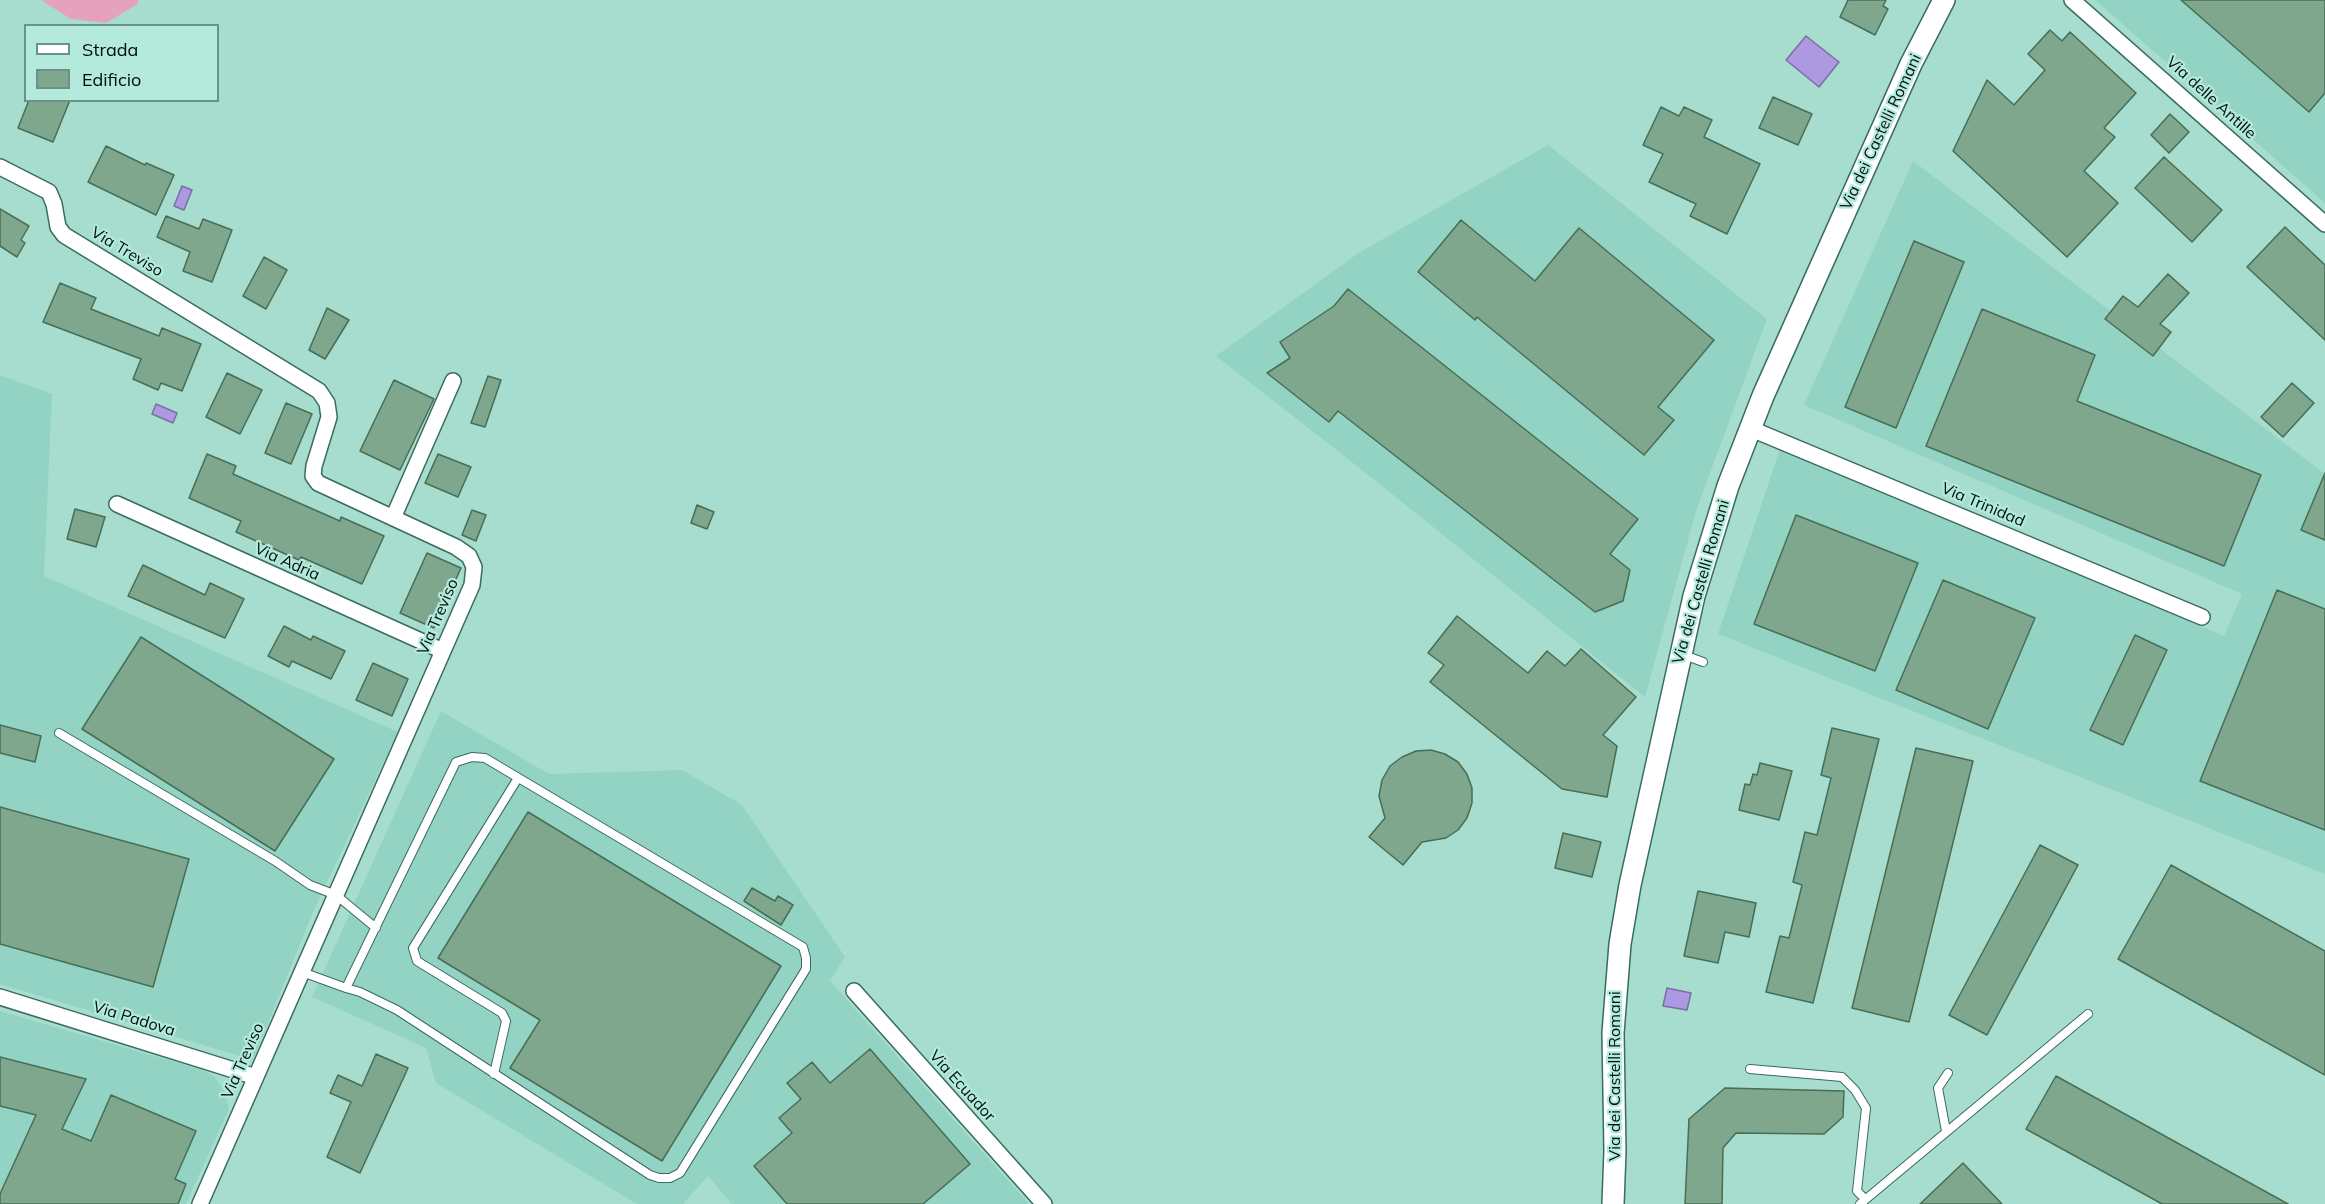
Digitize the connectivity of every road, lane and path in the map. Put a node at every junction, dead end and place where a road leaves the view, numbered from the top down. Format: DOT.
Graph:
graph roads {
  1 [pos="1944,0"];
  2 [pos="2072,0"];
  3 [pos="0,167"];
  4 [pos="2325,224"];
  5 [pos="453,381"];
  6 [pos="1749,428"];
  7 [pos="117,504"];
  8 [pos="393,518"];
  9 [pos="2202,617"];
  10 [pos="443,651"];
  11 [pos="1679,654"];
  12 [pos="1703,663"];
  13 [pos="59,733"];
  14 [pos="518,778"];
  15 [pos="336,895"];
  16 [pos="376,927"];
  17 [pos="302,972"];
  18 [pos="346,988"];
  19 [pos="854,991"];
  20 [pos="0,997"];
  21 [pos="2088,1014"];
  22 [pos="1750,1069"];
  23 [pos="1948,1073"];
  24 [pos="494,1074"];
  25 [pos="256,1077"];
  26 [pos="1946,1131"];
  27 [pos="1862,1202"];
  28 [pos="201,1204"];
  29 [pos="1044,1204"];
  30 [pos="1613,1204"];
  1 -- 6 [label="main road, Via dei Castelli Romani"];
  2 -- 4 [label="street, Via delle Antille"];
  3 -- 8 [label="street, Via Treviso"];
  5 -- 8 [label="street"];
  6 -- 9 [label="street, Via Trinidad"];
  6 -- 11 [label="main road, Via dei Castelli Romani"];
  7 -- 10 [label="street, Via Adria"];
  8 -- 10 [label="street, Via Treviso"];
  10 -- 15 [label="street, Via Treviso"];
  11 -- 12 [label="lane"];
  11 -- 30 [label="main road, Via dei Castelli Romani"];
  13 -- 15 [label="lane"];
  14 -- 16 [label="lane"];
  14 -- 24 [label="lane"];
  14 -- 24 [label="lane"];
  15 -- 16 [label="lane"];
  15 -- 17 [label="street, Via Treviso"];
  16 -- 18 [label="lane"];
  17 -- 18 [label="lane"];
  17 -- 25 [label="street, Via Treviso"];
  18 -- 24 [label="lane"];
  19 -- 29 [label="street, Via Ecuador"];
  20 -- 25 [label="street, Via Padova"];
  21 -- 26 [label="lane"];
  22 -- 27 [label="lane"];
  23 -- 26 [label="lane"];
  25 -- 28 [label="street, Via Treviso"];
  26 -- 27 [label="lane"];
}
